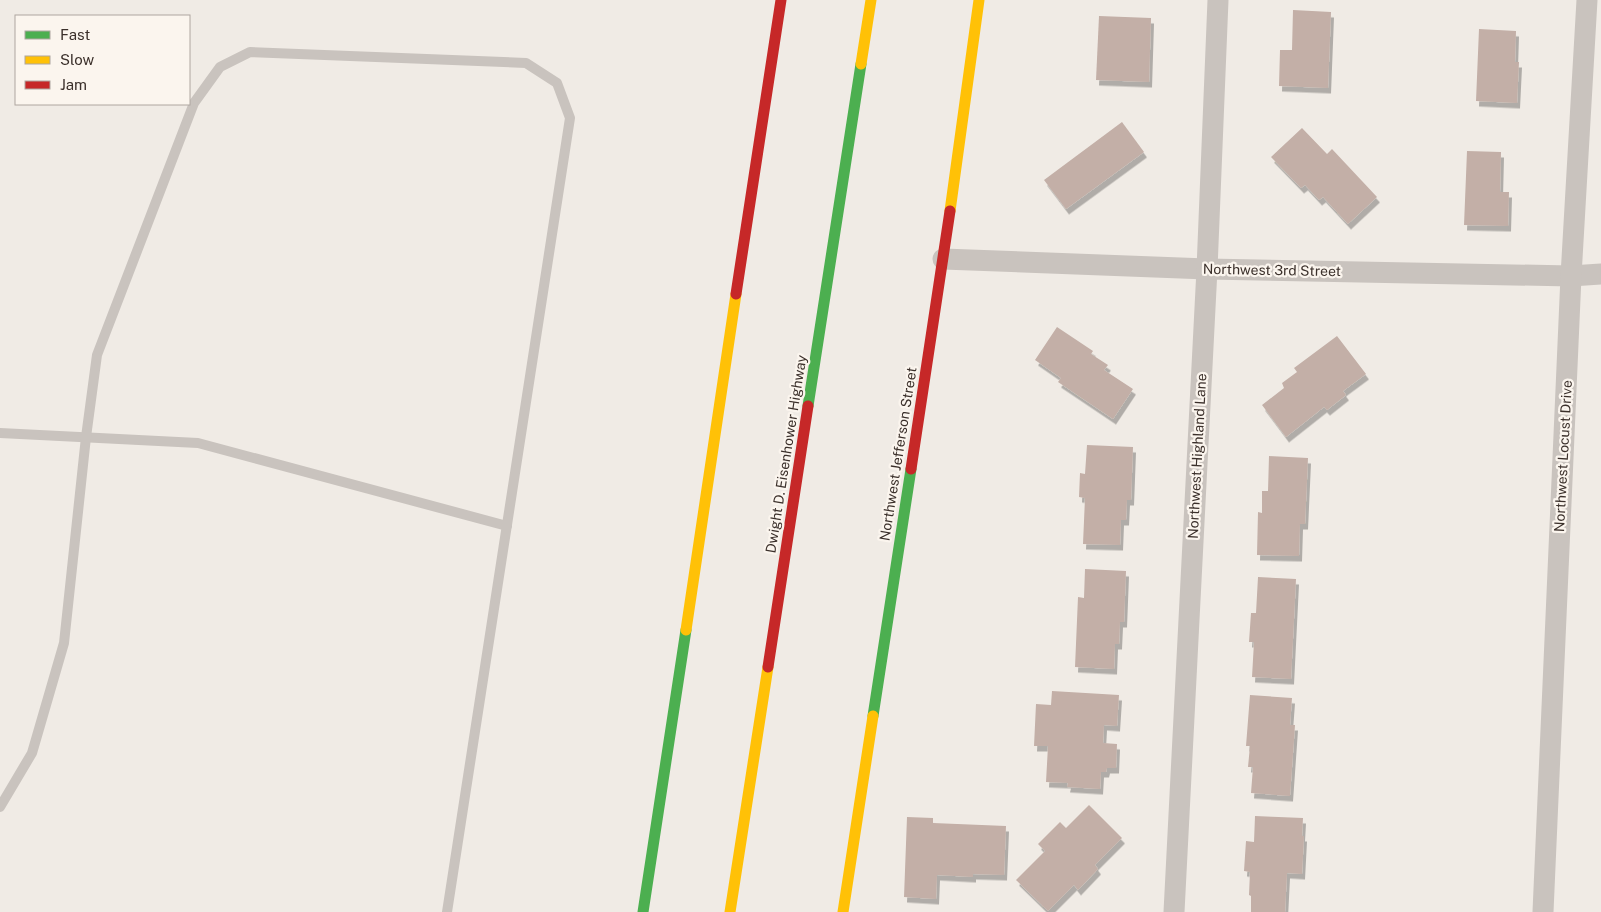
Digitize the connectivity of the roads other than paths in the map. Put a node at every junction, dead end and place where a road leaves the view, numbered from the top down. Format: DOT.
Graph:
graph roads {
  1 [pos="781,0"];
  2 [pos="871,0"];
  3 [pos="979,0"];
  4 [pos="1218,0"];
  5 [pos="1587,0"];
  6 [pos="943,259"];
  7 [pos="1207,269"];
  8 [pos="1601,274"];
  9 [pos="1571,276"];
  10 [pos="0,433"];
  11 [pos="86,437"];
  12 [pos="507,526"];
  13 [pos="0,807"];
  14 [pos="447,912"];
  15 [pos="643,912"];
  16 [pos="730,912"];
  17 [pos="843,912"];
  18 [pos="1174,912"];
  19 [pos="1543,912"];
  1 -- 15 [label="main road"];
  2 -- 16 [label="main road, Dwight D. Eisenhower Highway"];
  3 -- 6 [label="main road, Northwest Jefferson Street"];
  4 -- 7 [label="street, Northwest Highland Lane"];
  5 -- 9 [label="street, Northwest Locust Drive"];
  6 -- 7 [label="street, Northwest 3rd Street"];
  6 -- 17 [label="main road, Northwest Jefferson Street"];
  7 -- 9 [label="street, Northwest 3rd Street"];
  7 -- 18 [label="street, Northwest Highland Lane"];
  8 -- 9 [label="street, Northwest 3rd Street"];
  9 -- 19 [label="street, Northwest Locust Drive"];
  10 -- 11 [label="lane"];
  11 -- 12 [label="lane"];
  11 -- 12 [label="lane"];
  11 -- 13 [label="lane"];
  12 -- 14 [label="lane"];
}
